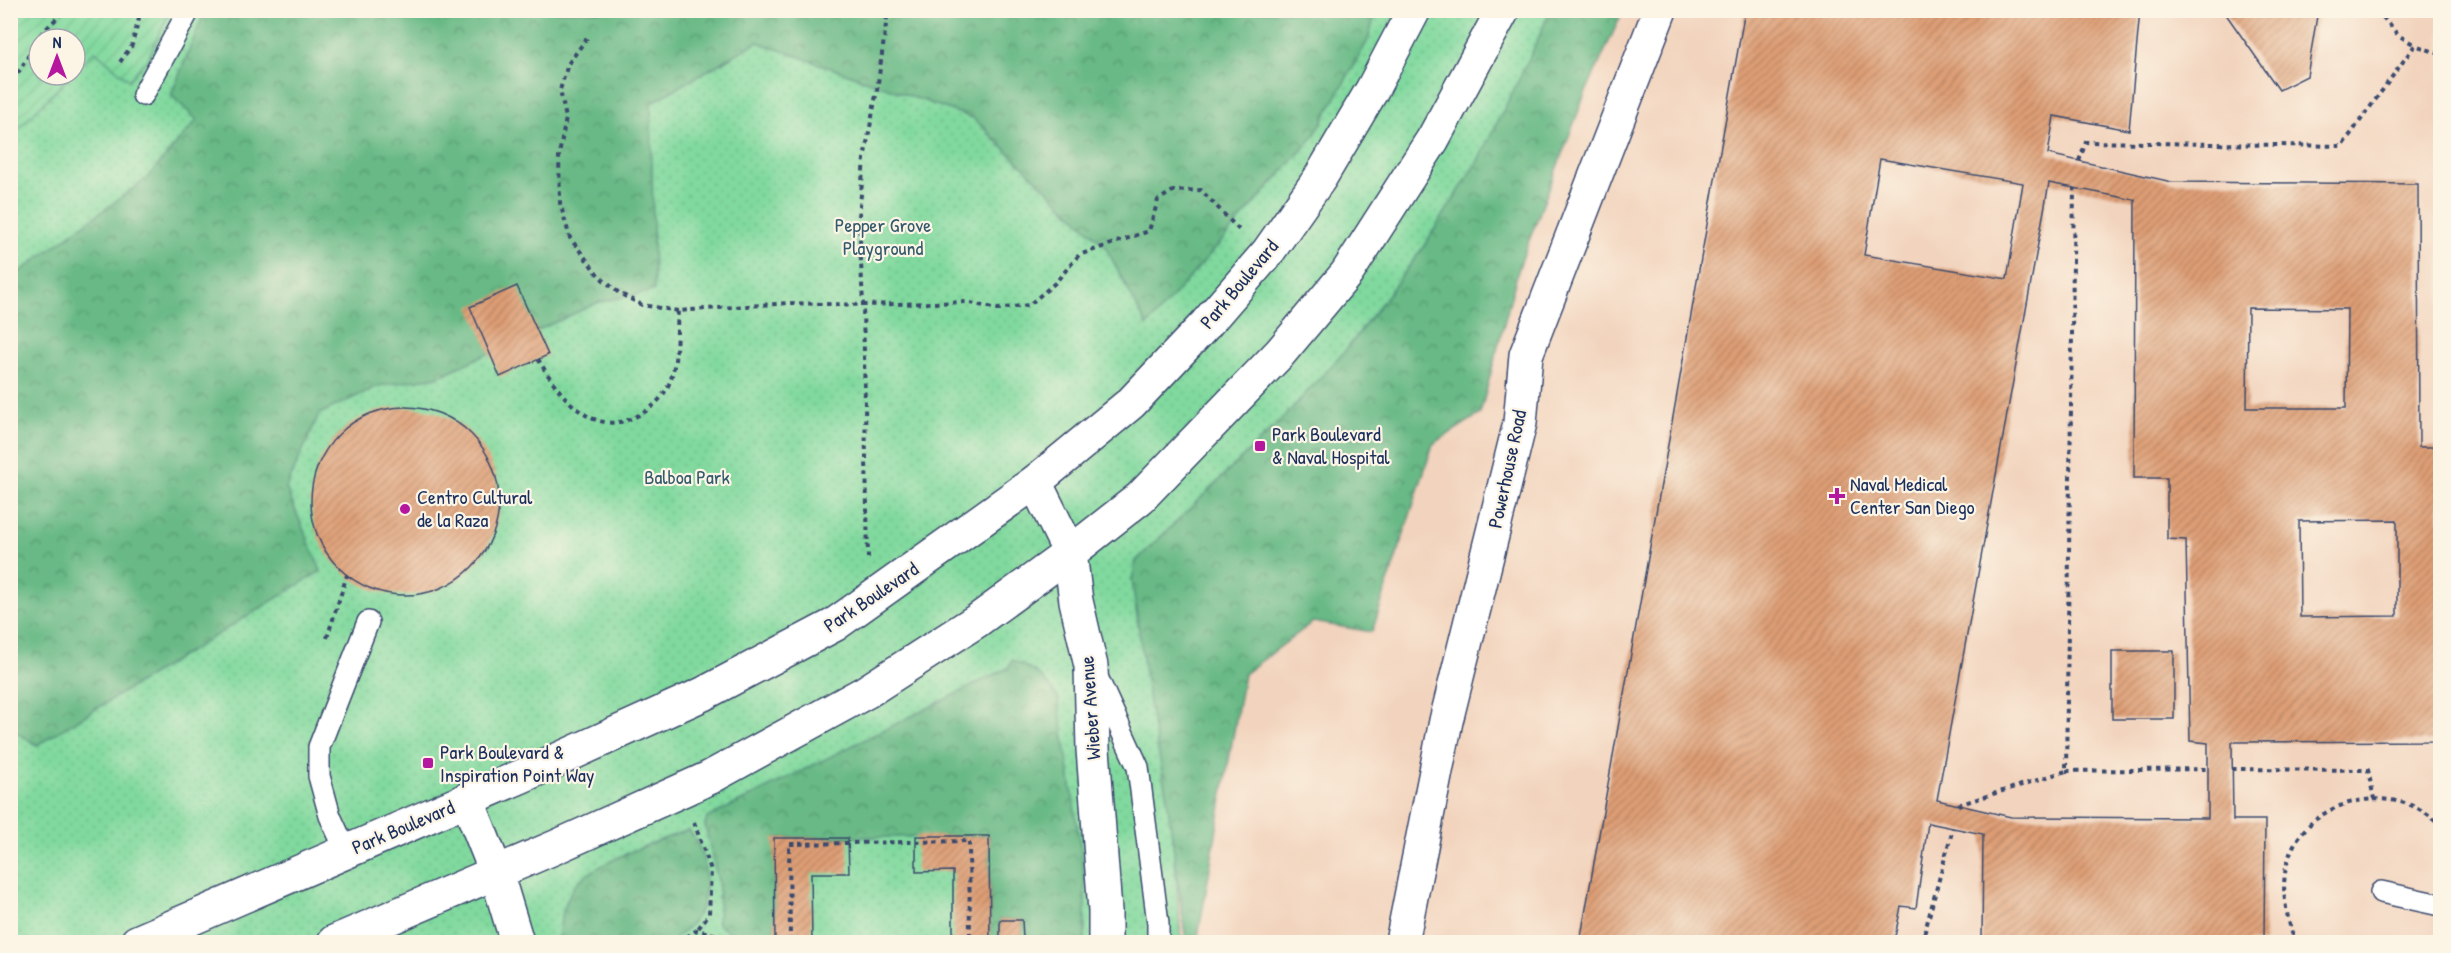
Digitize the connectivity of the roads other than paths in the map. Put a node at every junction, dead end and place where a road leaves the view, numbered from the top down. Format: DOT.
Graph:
graph roads {
  1 [pos="189,10"];
  2 [pos="1414,10"];
  3 [pos="1503,10"];
  4 [pos="1660,10"];
  5 [pos="143,95"];
  6 [pos="1035,482"];
  7 [pos="1070,553"];
  8 [pos="368,622"];
  9 [pos="1091,666"];
  10 [pos="467,799"];
  11 [pos="346,851"];
  12 [pos="496,872"];
  13 [pos="2381,892"];
  14 [pos="2440,905"];
  15 [pos="137,942"];
  16 [pos="334,942"];
  17 [pos="517,942"];
  18 [pos="1105,942"];
  19 [pos="1158,942"];
  20 [pos="1402,942"];
  1 -- 5 [label="lane"];
  2 -- 6 [label="main road, Park Boulevard"];
  3 -- 7 [label="main road"];
  4 -- 20 [label="main road, Powerhouse Road"];
  6 -- 7 [label="main road, Wieber Avenue"];
  6 -- 10 [label="main road, Park Boulevard"];
  7 -- 9 [label="main road, Wieber Avenue"];
  7 -- 12 [label="main road"];
  8 -- 11 [label="lane"];
  9 -- 18 [label="main road, Wieber Avenue"];
  9 -- 19 [label="lane"];
  10 -- 11 [label="main road, Park Boulevard"];
  10 -- 12 [label="main road"];
  11 -- 15 [label="main road, Park Boulevard"];
  12 -- 16 [label="main road"];
  12 -- 17 [label="main road"];
  13 -- 14 [label="lane"];
}
